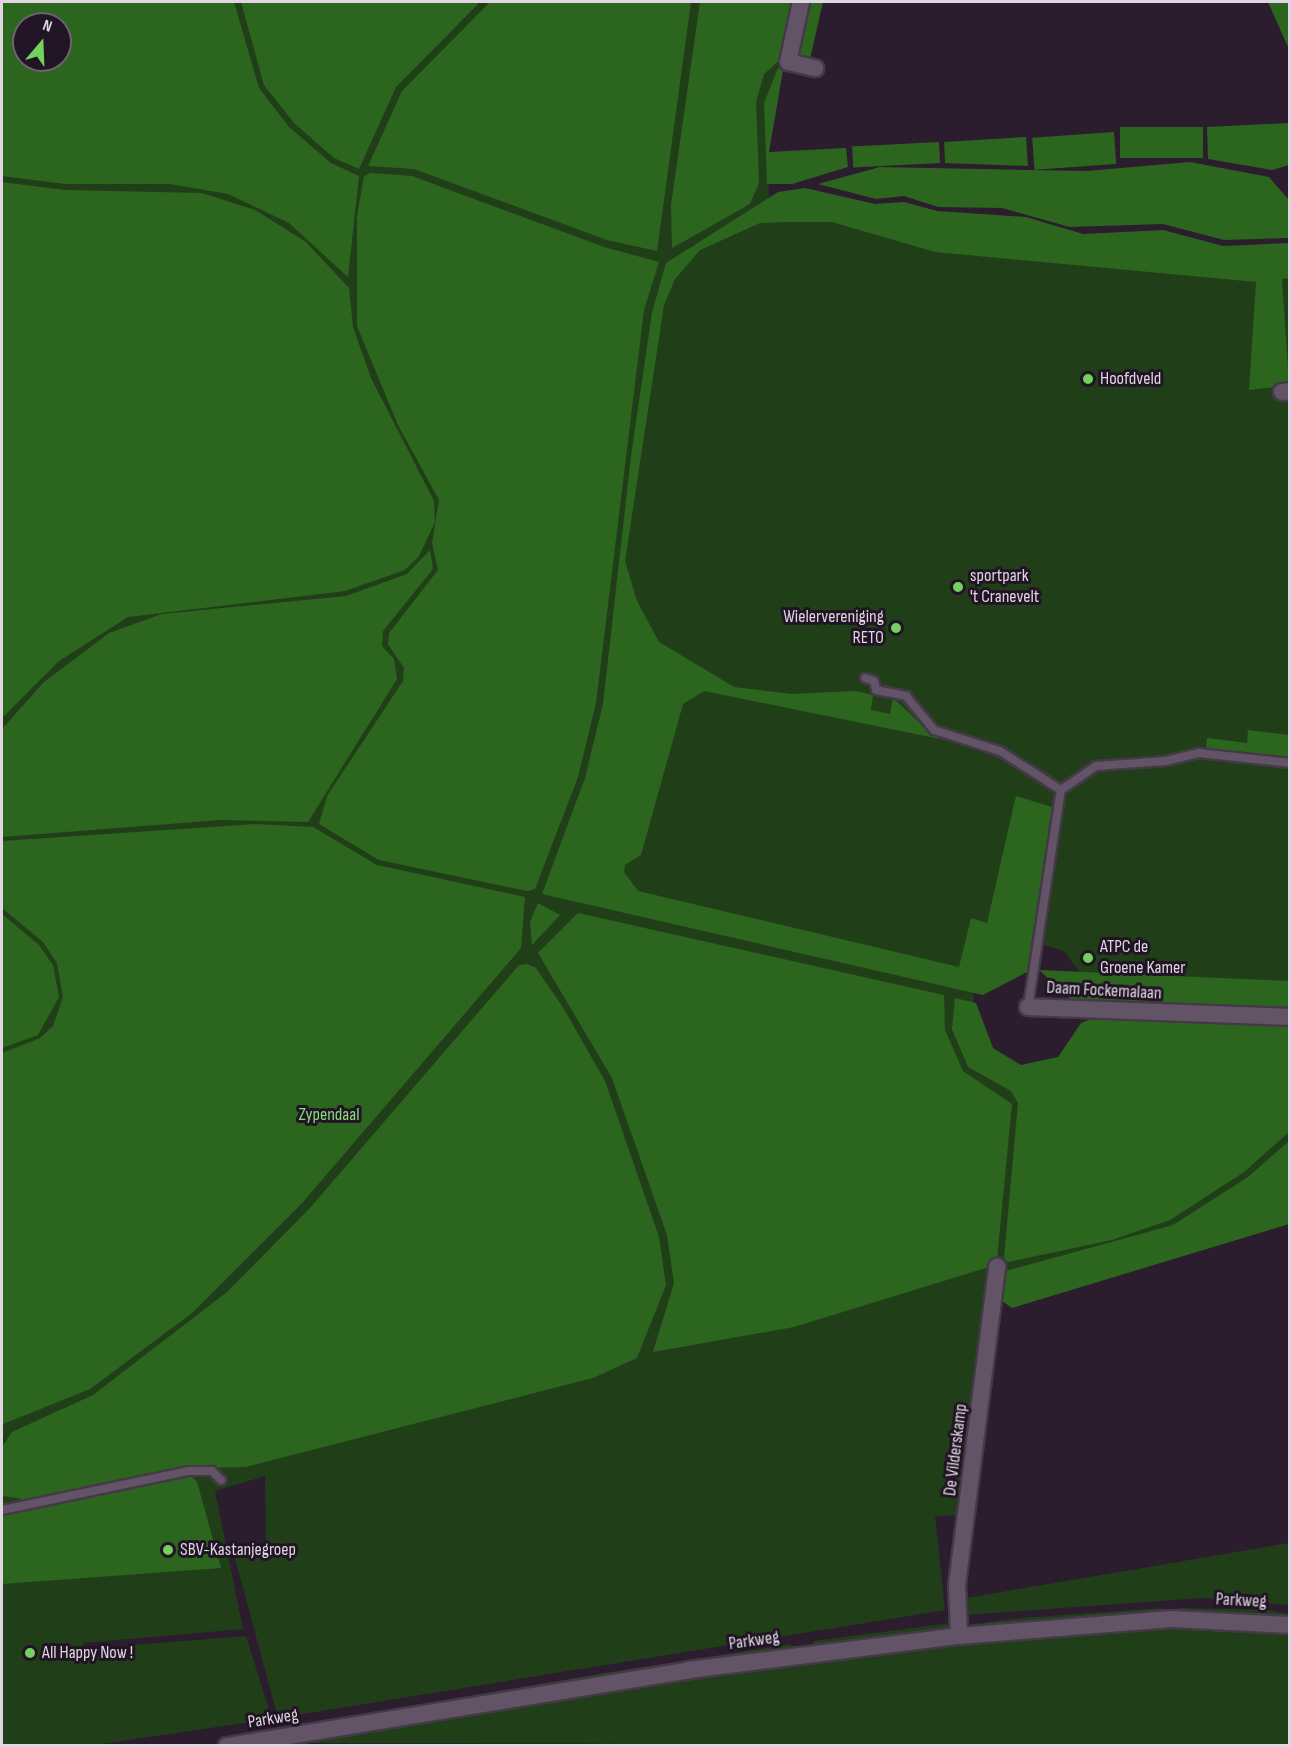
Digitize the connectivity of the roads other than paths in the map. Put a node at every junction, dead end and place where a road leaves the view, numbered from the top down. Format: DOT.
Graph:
graph roads {
  1 [pos="801,2"];
  2 [pos="815,68"];
  3 [pos="865,678"];
  4 [pos="1290,763"];
  5 [pos="1061,790"];
  6 [pos="1028,1007"];
  7 [pos="1290,1017"];
  8 [pos="998,1268"];
  9 [pos="221,1480"];
  10 [pos="2,1510"];
  11 [pos="1290,1625"];
  12 [pos="959,1636"];
  13 [pos="227,1746"];
  1 -- 2 [label="street"];
  3 -- 5 [label="lane"];
  4 -- 5 [label="lane"];
  5 -- 6 [label="lane, Daam Fockemalaan"];
  6 -- 7 [label="street, Daam Fockemalaan"];
  8 -- 12 [label="street, De Vilderskamp"];
  9 -- 10 [label="lane"];
  11 -- 12 [label="street, Parkweg"];
  12 -- 13 [label="street, Parkweg"];
}
